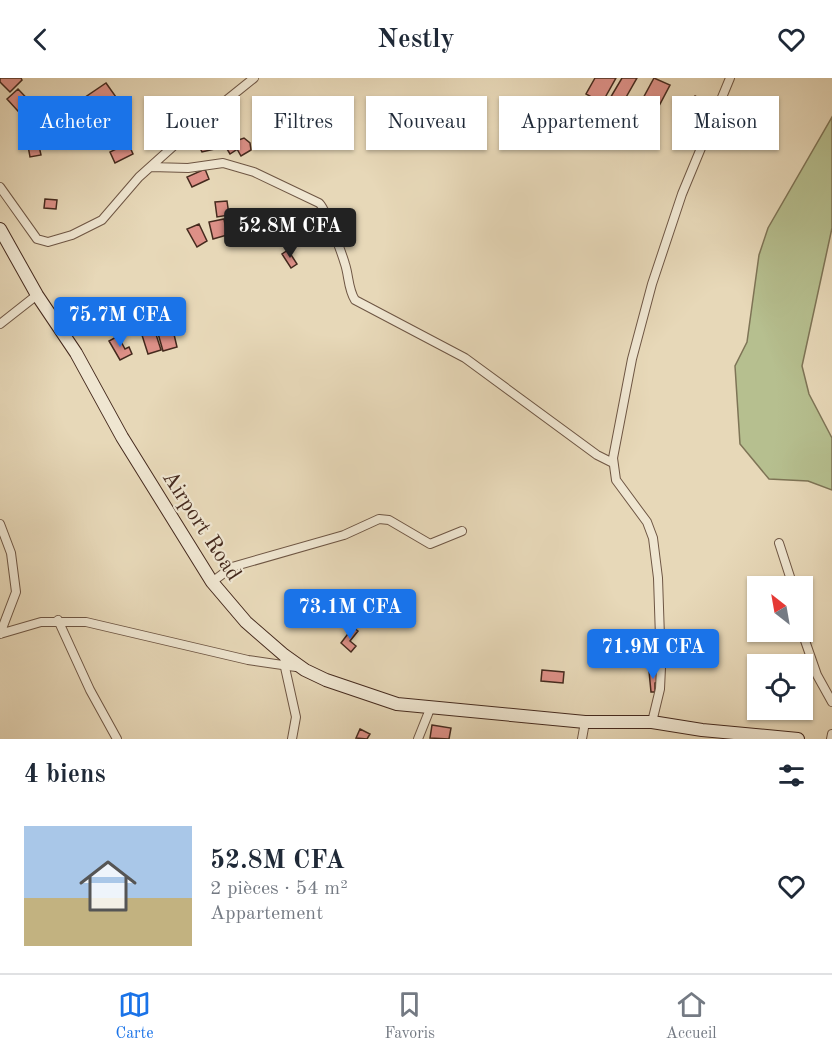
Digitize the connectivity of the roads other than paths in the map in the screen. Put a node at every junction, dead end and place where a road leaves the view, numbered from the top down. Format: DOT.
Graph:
graph roads {
  1 [pos="254,78"];
  2 [pos="730,78"];
  3 [pos="151,167"];
  4 [pos="0,187"];
  5 [pos="0,229"];
  6 [pos="38,295"];
  7 [pos="0,324"];
  8 [pos="613,463"];
  9 [pos="0,524"];
  10 [pos="462,531"];
  11 [pos="779,543"];
  12 [pos="790,576"];
  13 [pos="213,582"];
  14 [pos="58,620"];
  15 [pos="0,634"];
  16 [pos="805,642"];
  17 [pos="284,663"];
  18 [pos="305,669"];
  19 [pos="832,702"];
  20 [pos="430,709"];
  21 [pos="585,722"];
  22 [pos="652,722"];
  23 [pos="832,734"];
  24 [pos="117,739"];
  25 [pos="292,739"];
  26 [pos="418,739"];
  27 [pos="582,739"];
  28 [pos="798,739"];
  29 [pos="831,739"];
  1 -- 3 [label="street"];
  2 -- 8 [label="street"];
  3 -- 4 [label="street"];
  3 -- 8 [label="street"];
  5 -- 6 [label="main road, Airport Road"];
  6 -- 7 [label="street"];
  6 -- 13 [label="main road, Airport Road"];
  8 -- 22 [label="street"];
  9 -- 15 [label="street"];
  10 -- 13 [label="street"];
  11 -- 12 [label="street"];
  13 -- 18 [label="main road, Airport Road"];
  14 -- 15 [label="street"];
  14 -- 17 [label="street"];
  14 -- 24 [label="street"];
  16 -- 19 [label="street"];
  17 -- 18 [label="street"];
  17 -- 25 [label="street"];
  18 -- 20 [label="main road, Airport Road"];
  20 -- 21 [label="main road, Airport Road"];
  20 -- 26 [label="street"];
  21 -- 22 [label="main road, Airport Road"];
  21 -- 27 [label="street"];
  22 -- 28 [label="main road, Airport Road"];
  23 -- 29 [label="street"];
}
